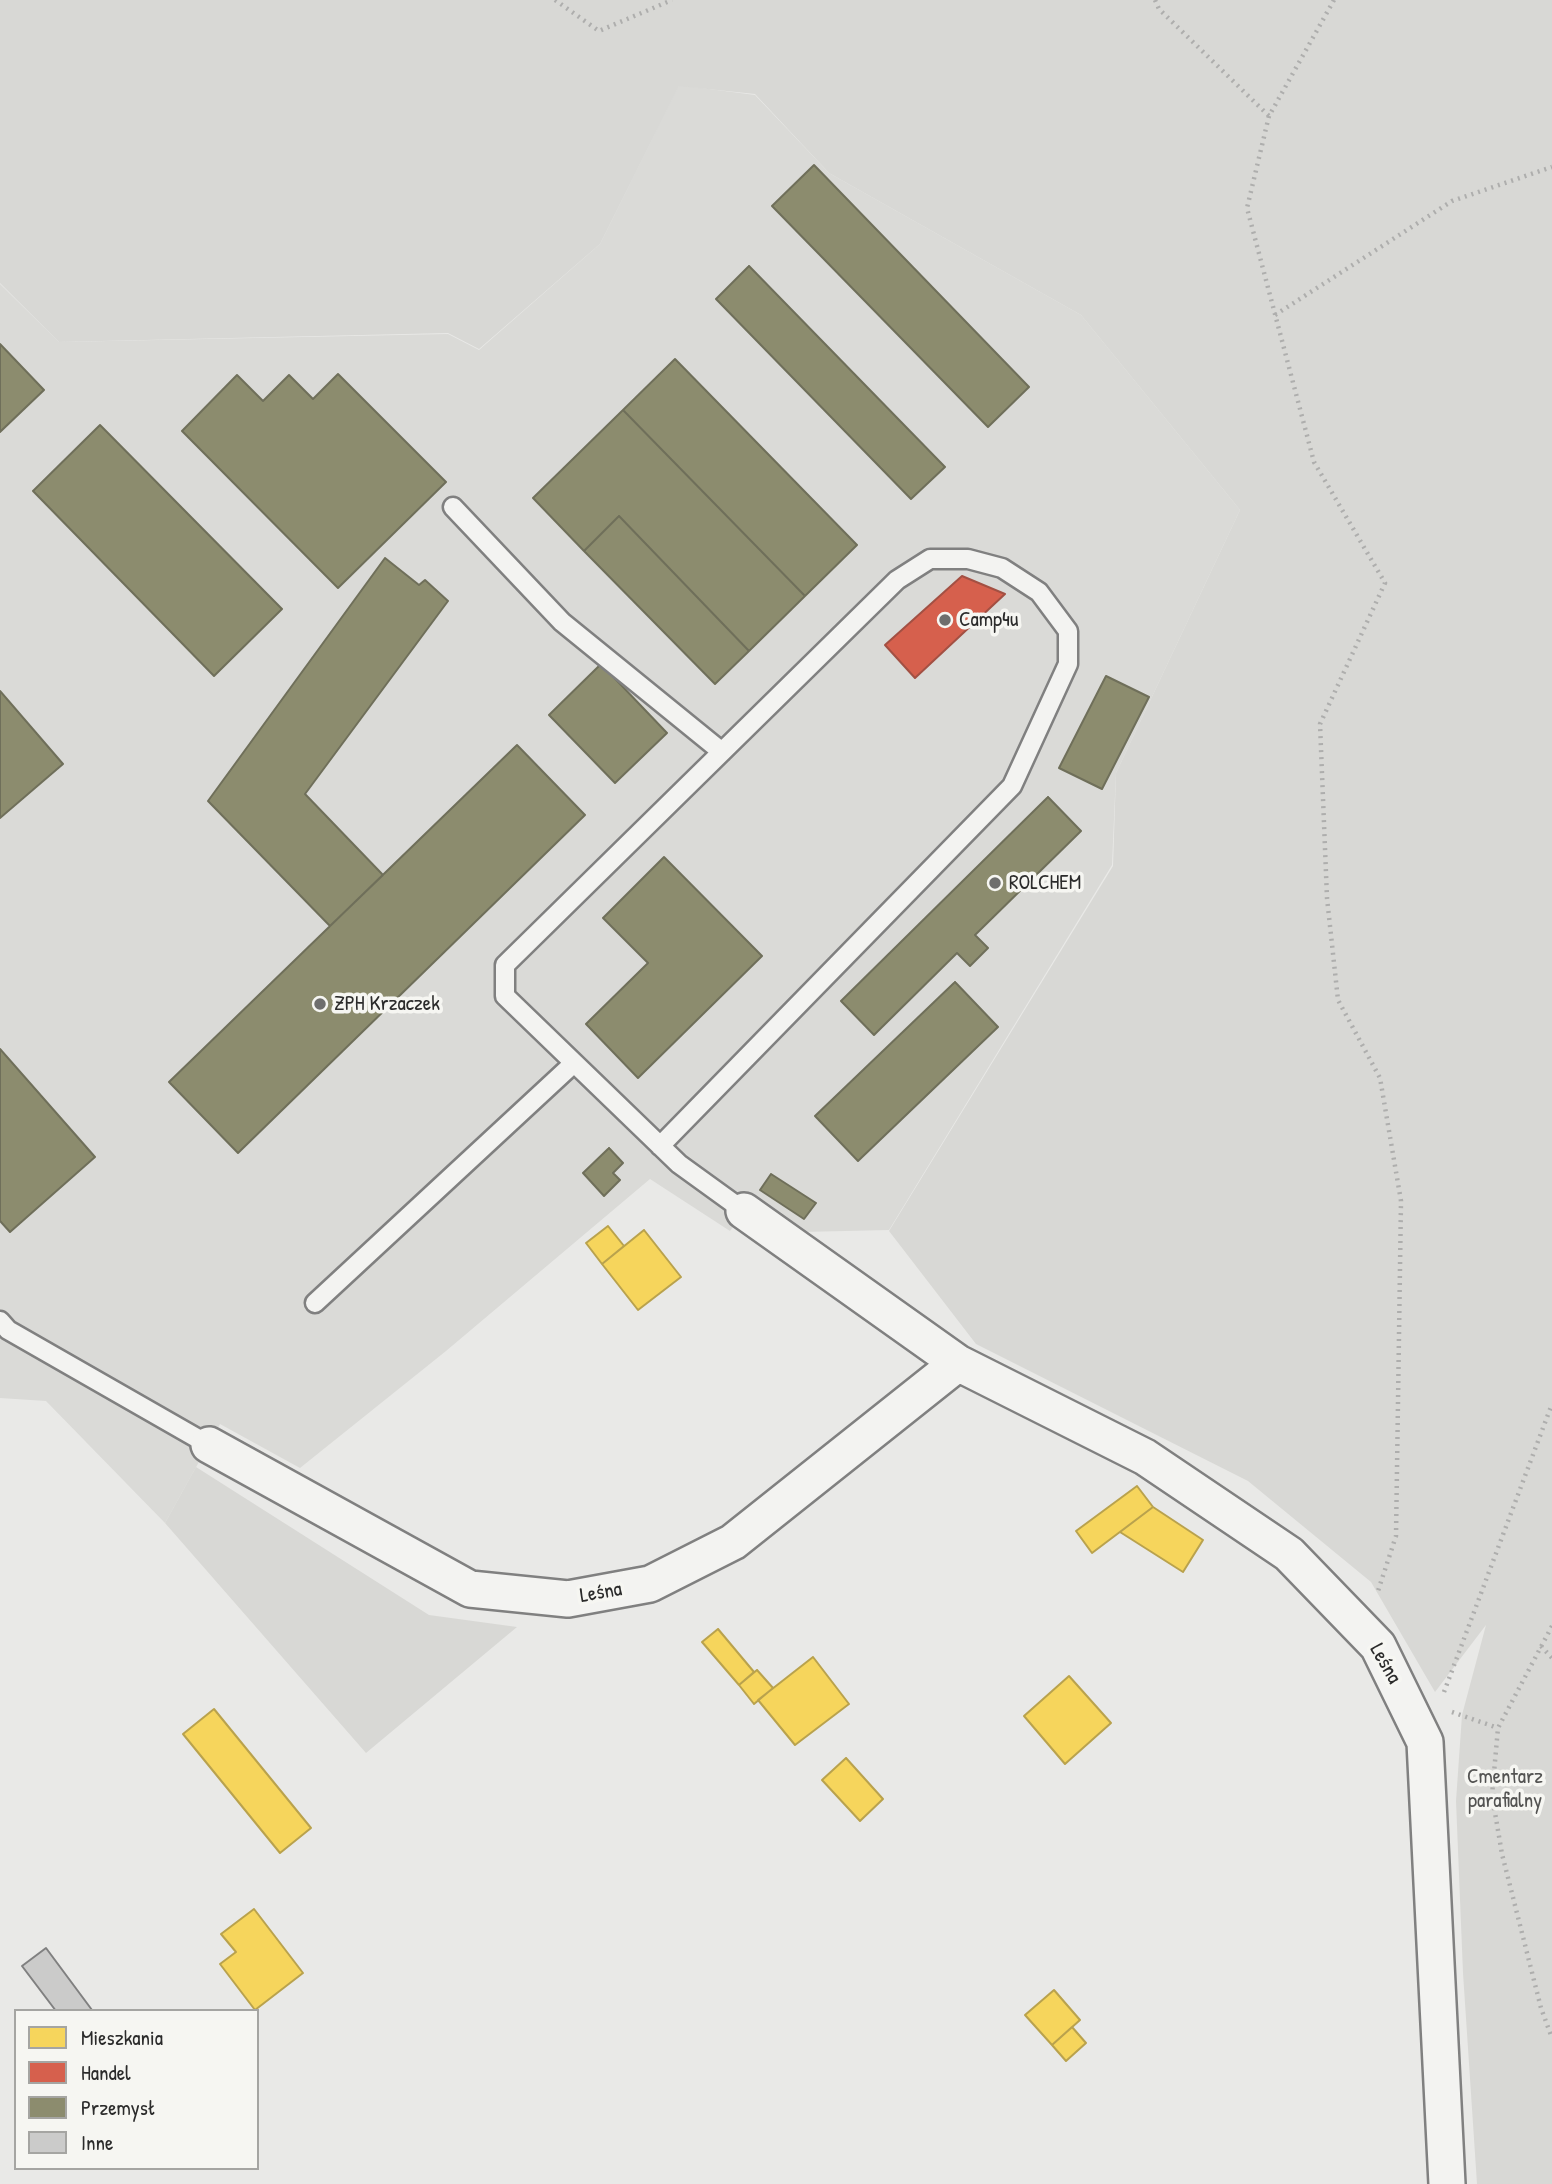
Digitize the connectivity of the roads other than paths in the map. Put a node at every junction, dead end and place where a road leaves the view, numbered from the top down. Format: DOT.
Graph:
graph roads {
  1 [pos="453,507"];
  2 [pos="722,752"];
  3 [pos="574,1063"];
  4 [pos="660,1146"];
  5 [pos="744,1211"];
  6 [pos="315,1303"];
  7 [pos="3,1329"];
  8 [pos="958,1363"];
  9 [pos="209,1445"];
  10 [pos="1447,2184"];
  1 -- 2 [label="lane"];
  2 -- 3 [label="lane"];
  2 -- 4 [label="lane"];
  3 -- 4 [label="lane"];
  3 -- 6 [label="lane"];
  4 -- 5 [label="lane"];
  5 -- 8 [label="street, Leśna"];
  7 -- 9 [label="lane"];
  8 -- 9 [label="street, Leśna"];
  8 -- 10 [label="street, Leśna"];
}
